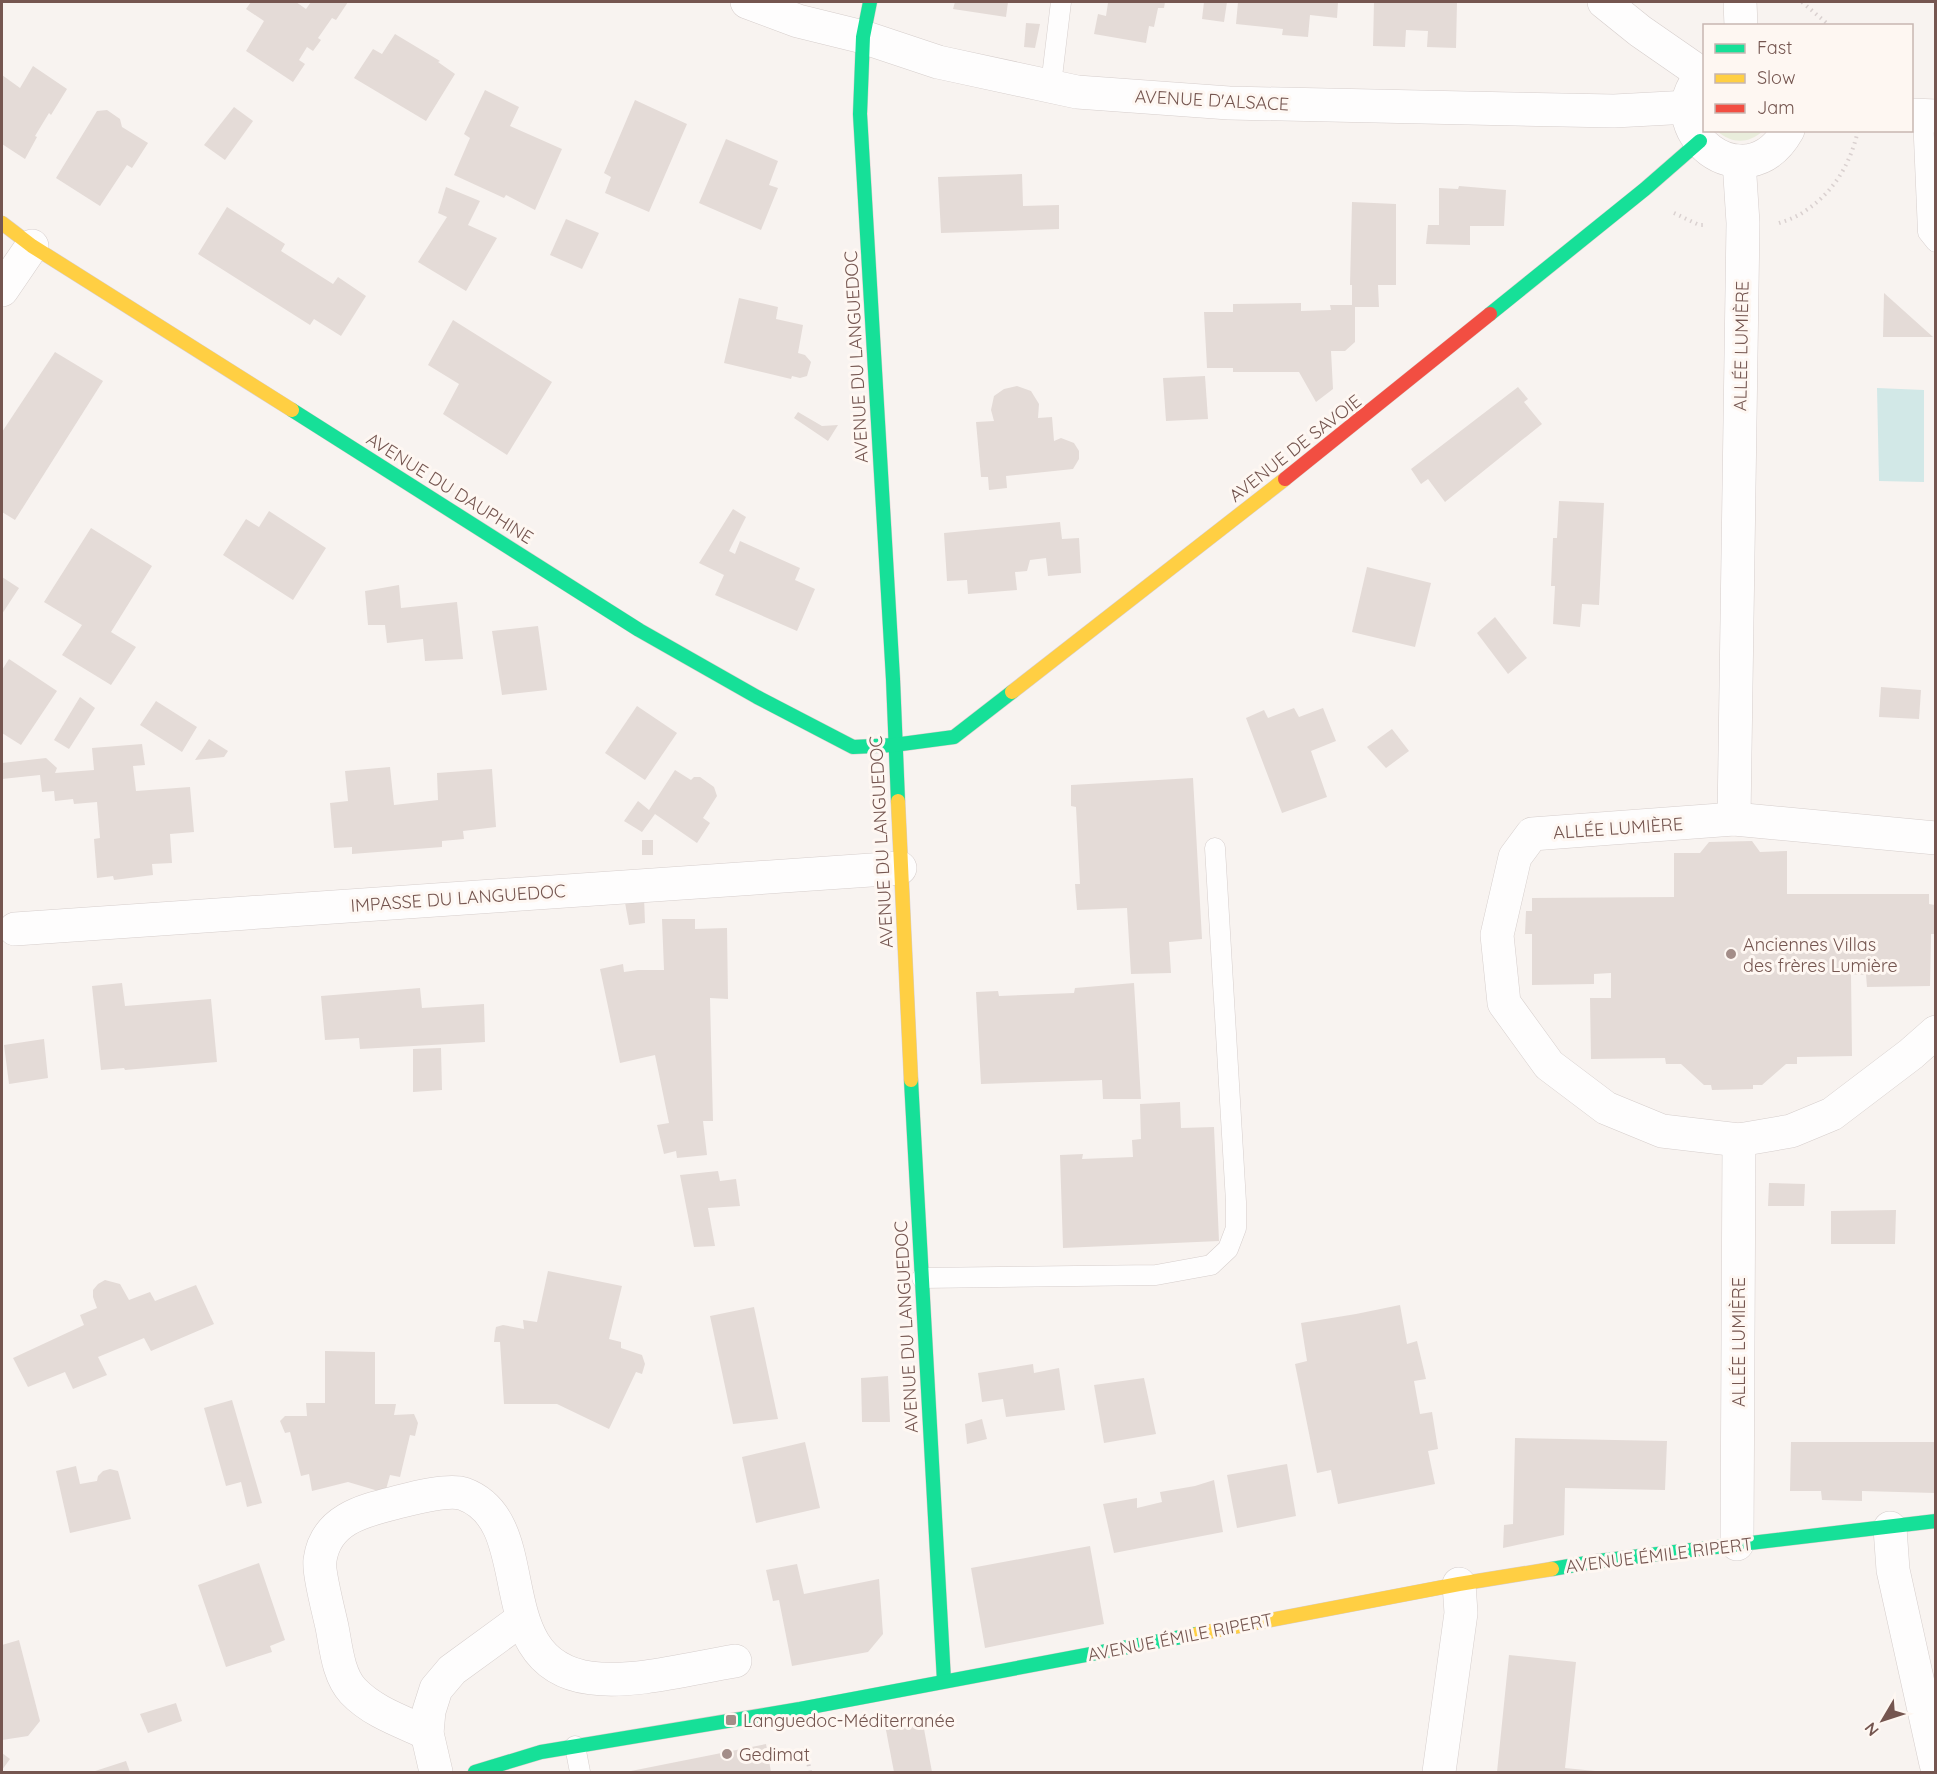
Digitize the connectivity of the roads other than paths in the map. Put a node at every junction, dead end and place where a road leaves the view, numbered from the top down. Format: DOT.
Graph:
graph roads {
  1 [pos="747,2"];
  2 [pos="870,2"];
  3 [pos="1061,2"];
  4 [pos="1604,2"];
  5 [pos="1740,2"];
  6 [pos="1741,24"];
  7 [pos="862,37"];
  8 [pos="1703,74"];
  9 [pos="1051,86"];
  10 [pos="1689,107"];
  11 [pos="1923,115"];
  12 [pos="1787,132"];
  13 [pos="1700,141"];
  14 [pos="1739,161"];
  15 [pos="2,223"];
  16 [pos="1935,242"];
  17 [pos="32,246"];
  18 [pos="2,290"];
  19 [pos="894,745"];
  20 [pos="1734,819"];
  21 [pos="1935,838"];
  22 [pos="1215,848"];
  23 [pos="900,868"];
  24 [pos="15,929"];
  25 [pos="1935,1032"];
  26 [pos="1739,1140"];
  27 [pos="922,1278"];
  28 [pos="1935,1521"];
  29 [pos="1890,1528"];
  30 [pos="1737,1544"];
  31 [pos="1459,1584"];
  32 [pos="522,1619"];
  33 [pos="735,1661"];
  34 [pos="944,1681"];
  35 [pos="427,1733"];
  36 [pos="575,1746"];
  37 [pos="1935,1764"];
  38 [pos="436,1773"];
  39 [pos="475,1773"];
  40 [pos="579,1773"];
  41 [pos="1439,1773"];
  1 -- 7 [label="street, AVENUE D'ALSACE"];
  2 -- 7 [label="street, AVENUE DU LANGUEDOC"];
  3 -- 9 [label="lane"];
  4 -- 8 [label="street"];
  5 -- 6 [label="street"];
  7 -- 9 [label="street, AVENUE D'ALSACE"];
  7 -- 19 [label="street, AVENUE DU LANGUEDOC"];
  8 -- 10 [label="street"];
  9 -- 10 [label="street, AVENUE D'ALSACE"];
  10 -- 13 [label="street"];
  11 -- 16 [label="lane"];
  12 -- 14 [label="street"];
  13 -- 14 [label="street"];
  13 -- 19 [label="street, AVENUE DE SAVOIE"];
  14 -- 20 [label="street, ALLÉE LUMIÈRE"];
  15 -- 17 [label="street, AVENUE DU DAUPHINE"];
  17 -- 18 [label="street"];
  17 -- 19 [label="street, AVENUE DU DAUPHINE"];
  19 -- 23 [label="street, AVENUE DU LANGUEDOC"];
  20 -- 21 [label="street, ALLÉE LUMIÈRE"];
  20 -- 26 [label="street, ALLÉE LUMIÈRE"];
  22 -- 27 [label="lane"];
  23 -- 24 [label="street, IMPASSE DU LANGUEDOC"];
  23 -- 27 [label="street, AVENUE DU LANGUEDOC"];
  25 -- 26 [label="street, ALLÉE LUMIÈRE"];
  26 -- 30 [label="street, ALLÉE LUMIÈRE"];
  27 -- 34 [label="street, AVENUE DU LANGUEDOC"];
  28 -- 29 [label="street, AVENUE ÉMILE RIPERT"];
  29 -- 30 [label="street, AVENUE ÉMILE RIPERT"];
  29 -- 37 [label="street"];
  30 -- 31 [label="street, AVENUE ÉMILE RIPERT"];
  31 -- 34 [label="street, AVENUE ÉMILE RIPERT"];
  31 -- 41 [label="street"];
  32 -- 33 [label="street"];
  32 -- 35 [label="street"];
  32 -- 35 [label="street"];
  34 -- 36 [label="street, AVENUE ÉMILE RIPERT"];
  35 -- 38 [label="street"];
  36 -- 39 [label="street, AVENUE ÉMILE RIPERT"];
  36 -- 40 [label="lane"];
}
